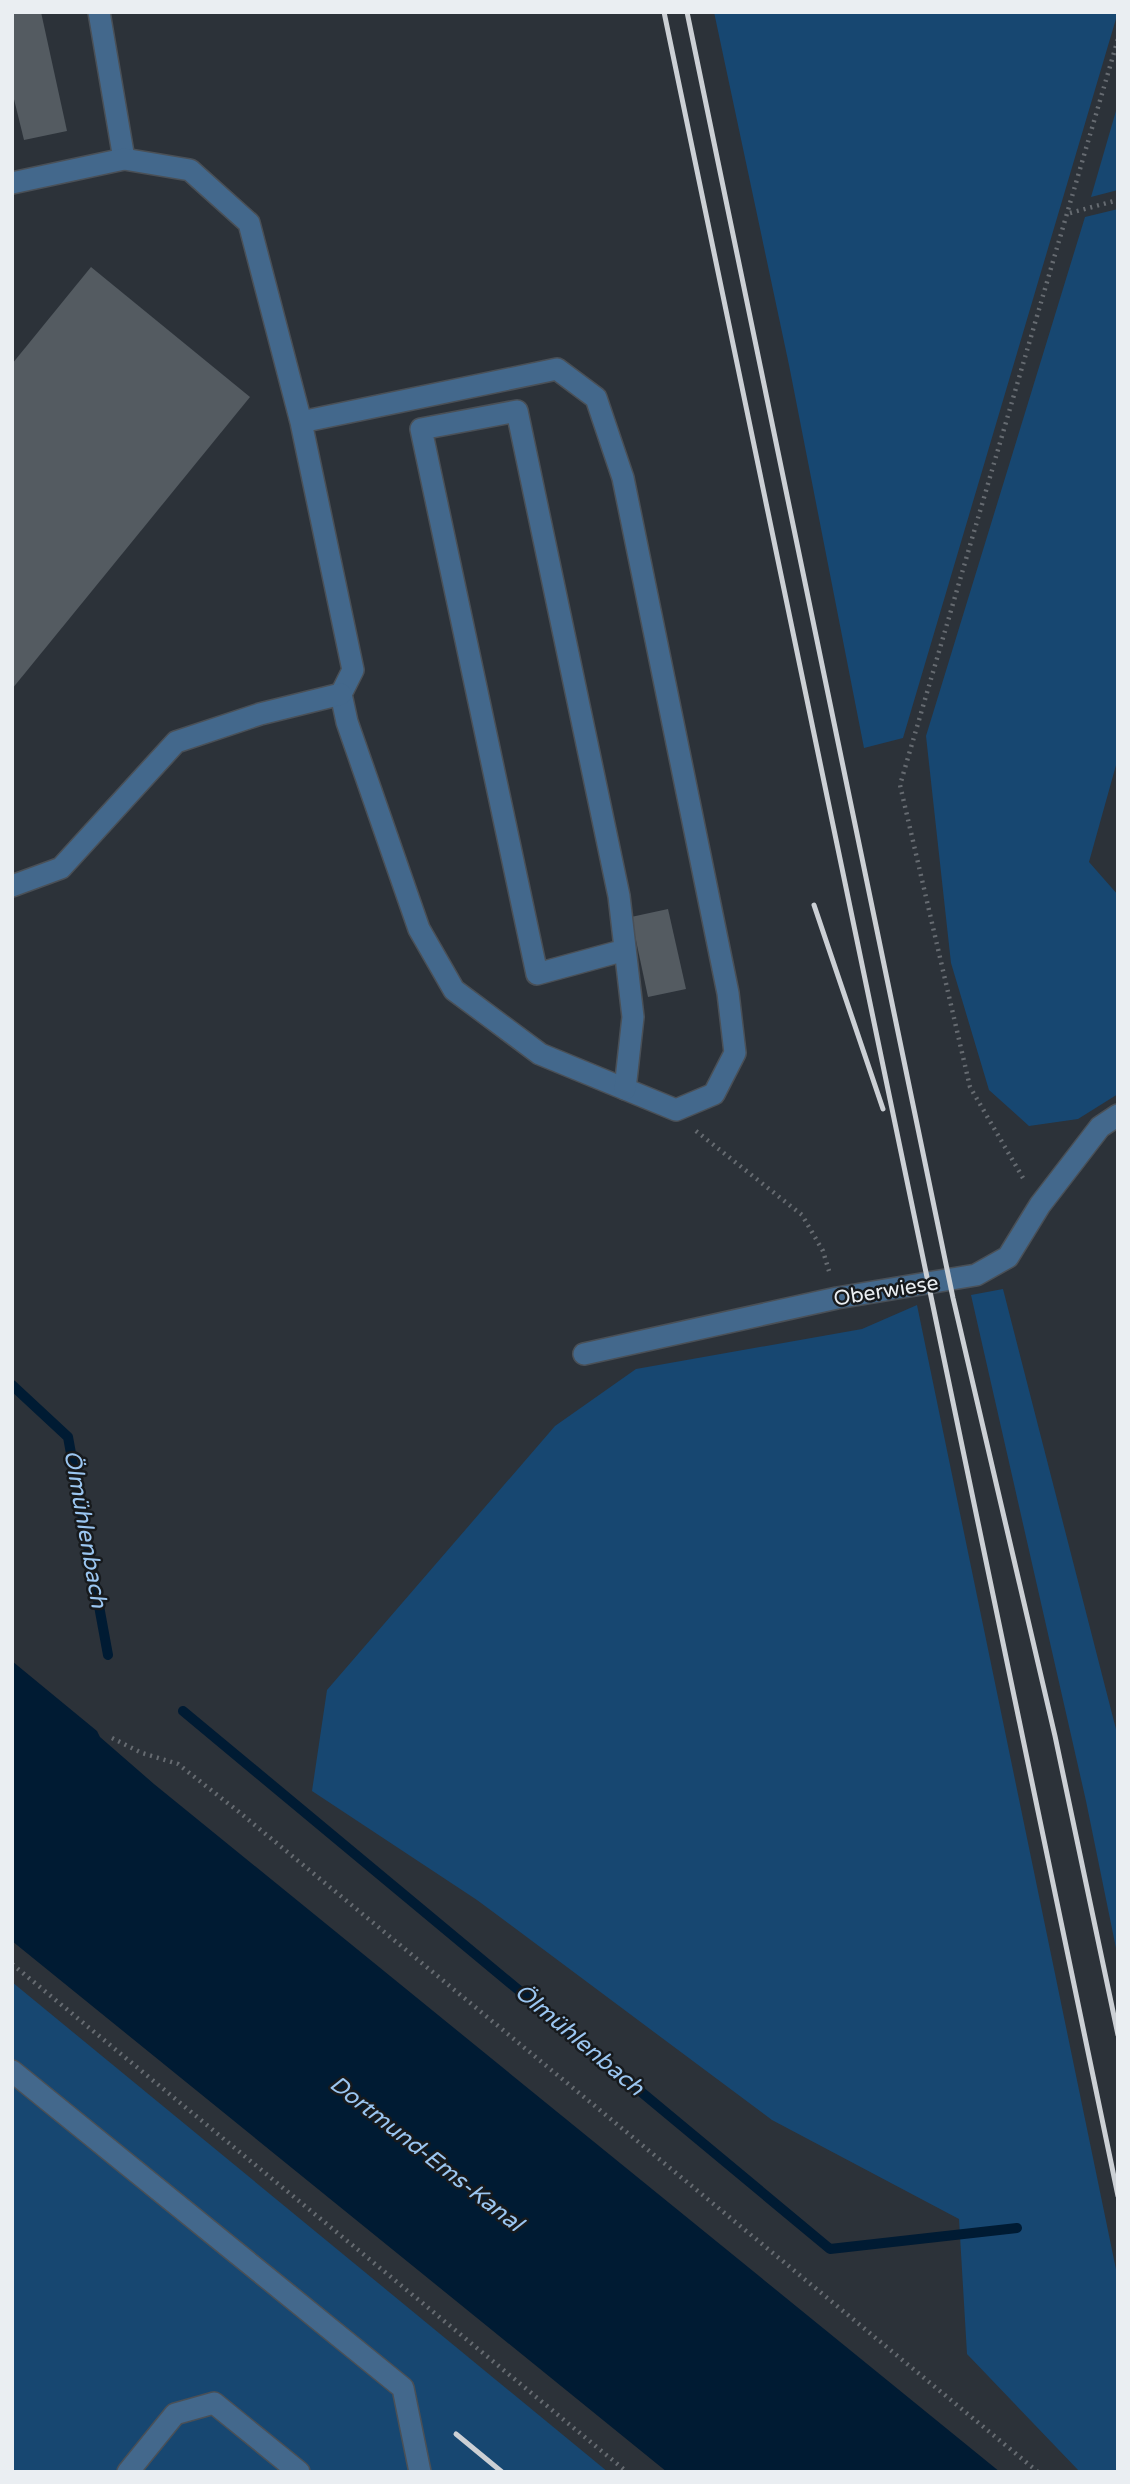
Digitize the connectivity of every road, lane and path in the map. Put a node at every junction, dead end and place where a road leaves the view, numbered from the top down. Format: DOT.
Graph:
graph roads {
  1 [pos="99,12"];
  2 [pos="1118,39"];
  3 [pos="124,159"];
  4 [pos="12,183"];
  5 [pos="1118,200"];
  6 [pos="1069,213"];
  7 [pos="302,422"];
  8 [pos="341,694"];
  9 [pos="12,886"];
  10 [pos="625,950"];
  11 [pos="625,1089"];
  12 [pos="676,1110"];
  13 [pos="1118,1115"];
  14 [pos="1040,1205"];
  15 [pos="837,1298"];
  16 [pos="584,1354"];
  17 [pos="112,1738"];
  18 [pos="12,1964"];
  19 [pos="12,2071"];
  20 [pos="128,2472"];
  21 [pos="299,2472"];
  22 [pos="421,2472"];
  23 [pos="627,2472"];
  24 [pos="1038,2472"];
  1 -- 3 [label="lane"];
  2 -- 6 [label="path"];
  3 -- 4 [label="lane"];
  3 -- 7 [label="lane"];
  5 -- 6 [label="path"];
  6 -- 14 [label="path"];
  7 -- 8 [label="lane"];
  7 -- 12 [label="lane"];
  8 -- 9 [label="lane"];
  8 -- 11 [label="lane"];
  10 -- 10 [label="lane"];
  10 -- 11 [label="lane"];
  11 -- 12 [label="lane"];
  12 -- 15 [label="path"];
  13 -- 14 [label="lane, Oberwiese"];
  14 -- 15 [label="lane, Oberwiese"];
  15 -- 16 [label="lane, Oberwiese"];
  17 -- 24 [label="path"];
  18 -- 23 [label="path"];
  19 -- 22 [label="lane"];
  20 -- 21 [label="lane"];
}
